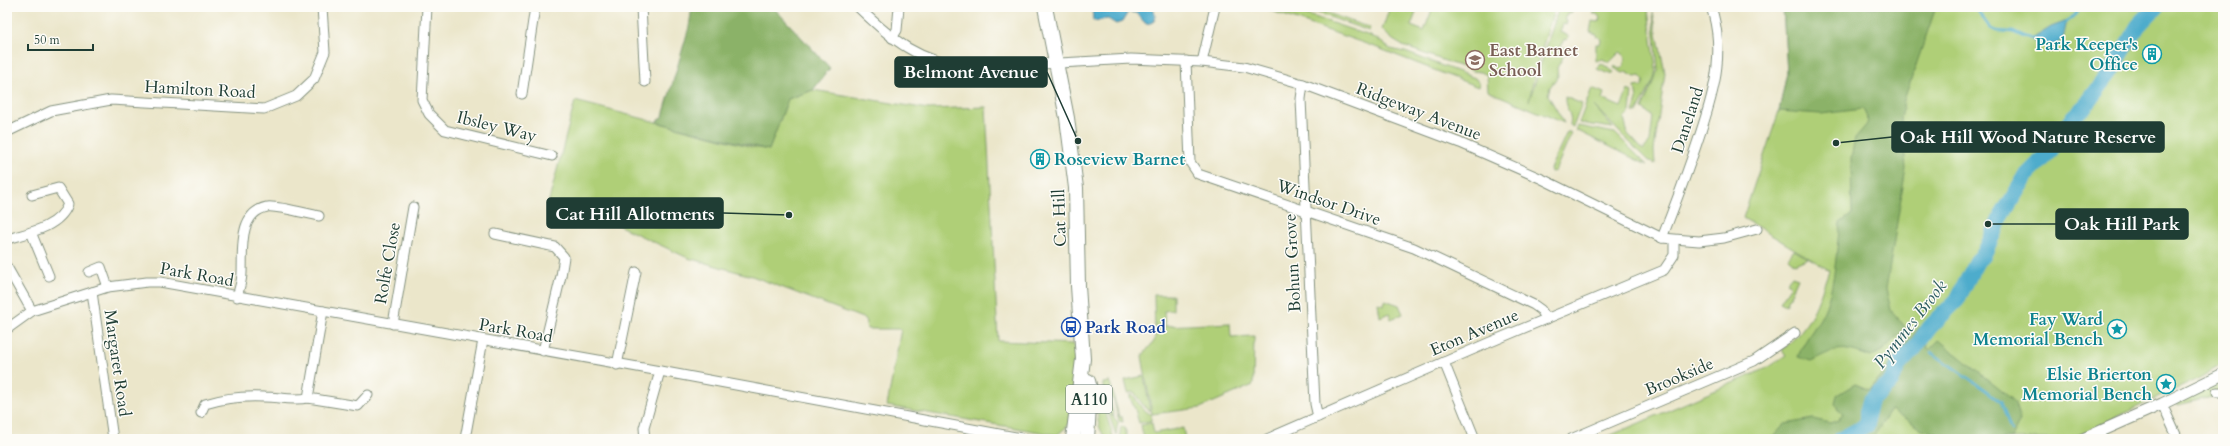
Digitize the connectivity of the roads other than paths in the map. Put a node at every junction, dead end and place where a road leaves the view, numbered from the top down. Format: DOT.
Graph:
graph roads {
  1 [pos="322,7"];
  2 [pos="427,7"];
  3 [pos="536,7"];
  4 [pos="641,7"];
  5 [pos="858,7"];
  6 [pos="899,7"];
  7 [pos="1045,7"];
  8 [pos="1215,7"];
  9 [pos="1711,7"];
  10 [pos="892,38"];
  11 [pos="1186,61"];
  12 [pos="1055,62"];
  13 [pos="1202,62"];
  14 [pos="645,82"];
  15 [pos="1303,84"];
  16 [pos="522,94"];
  17 [pos="7,132"];
  18 [pos="552,156"];
  19 [pos="32,195"];
  20 [pos="413,207"];
  21 [pos="1306,211"];
  22 [pos="318,216"];
  23 [pos="1757,229"];
  24 [pos="31,232"];
  25 [pos="495,234"];
  26 [pos="1662,238"];
  27 [pos="7,239"];
  28 [pos="1674,240"];
  29 [pos="7,267"];
  30 [pos="89,272"];
  31 [pos="636,272"];
  32 [pos="49,276"];
  33 [pos="108,286"];
  34 [pos="92,292"];
  35 [pos="237,297"];
  36 [pos="32,311"];
  37 [pos="323,311"];
  38 [pos="1547,319"];
  39 [pos="393,324"];
  40 [pos="7,330"];
  41 [pos="1795,333"];
  42 [pos="483,340"];
  43 [pos="543,351"];
  44 [pos="1083,359"];
  45 [pos="1444,362"];
  46 [pos="617,365"];
  47 [pos="660,371"];
  48 [pos="2223,374"];
  49 [pos="368,395"];
  50 [pos="308,398"];
  51 [pos="2162,404"];
  52 [pos="201,413"];
  53 [pos="1318,417"];
  54 [pos="112,439"];
  55 [pos="465,439"];
  56 [pos="645,439"];
  57 [pos="1026,439"];
  58 [pos="1073,439"];
  59 [pos="1087,439"];
  60 [pos="1267,439"];
  61 [pos="1475,439"];
  62 [pos="1571,439"];
  63 [pos="2083,439"];
  64 [pos="2178,439"];
  1 -- 17 [label="street, Hamilton Road"];
  2 -- 18 [label="street, Ibsley Way"];
  3 -- 16 [label="street"];
  4 -- 14 [label="street"];
  5 -- 10 [label="street, Ridgeway Avenue"];
  6 -- 10 [label="street"];
  7 -- 12 [label="main road, Cat Hill / A110"];
  8 -- 13 [label="street"];
  9 -- 26 [label="street, Daneland"];
  10 -- 12 [label="street, Ridgeway Avenue"];
  11 -- 12 [label="street, Ridgeway Avenue"];
  11 -- 13 [label="street, Ridgeway Avenue"];
  11 -- 21 [label="street, Windsor Drive"];
  12 -- 44 [label="main road, Cat Hill / A110"];
  13 -- 15 [label="street, Ridgeway Avenue"];
  15 -- 21 [label="street, Bohun Grove"];
  15 -- 26 [label="street, Ridgeway Avenue"];
  19 -- 24 [label="street"];
  20 -- 39 [label="street, Rolfe Close"];
  21 -- 38 [label="street, Windsor Drive"];
  21 -- 53 [label="street, Bohun Grove"];
  22 -- 35 [label="street"];
  23 -- 28 [label="street, Ridgeway Avenue"];
  24 -- 27 [label="street"];
  24 -- 32 [label="street"];
  25 -- 43 [label="street"];
  26 -- 28 [label="street, Ridgeway Avenue"];
  28 -- 38 [label="street, Eton Avenue"];
  29 -- 36 [label="street"];
  30 -- 33 [label="street"];
  31 -- 46 [label="street"];
  33 -- 34 [label="street, Park Road"];
  33 -- 35 [label="street, Park Road"];
  34 -- 36 [label="street, Park Road"];
  34 -- 54 [label="street, Margaret Road"];
  35 -- 37 [label="street, Park Road"];
  36 -- 40 [label="street, Park Road"];
  37 -- 39 [label="street, Park Road"];
  37 -- 50 [label="street"];
  38 -- 45 [label="street, Eton Avenue"];
  39 -- 42 [label="street, Park Road"];
  41 -- 62 [label="street, Brookside"];
  42 -- 43 [label="street, Park Road"];
  42 -- 55 [label="street"];
  43 -- 46 [label="street, Park Road"];
  44 -- 58 [label="main road, Cat Hill / A110"];
  44 -- 59 [label="main road, Cat Hill / A110"];
  45 -- 53 [label="street, Eton Avenue"];
  45 -- 61 [label="street"];
  46 -- 47 [label="street, Park Road"];
  47 -- 56 [label="street"];
  47 -- 57 [label="street, Park Road"];
  48 -- 51 [label="street"];
  49 -- 50 [label="street"];
  50 -- 52 [label="street"];
  51 -- 63 [label="street"];
  51 -- 64 [label="street"];
  53 -- 60 [label="street, Eton Avenue"];
}
